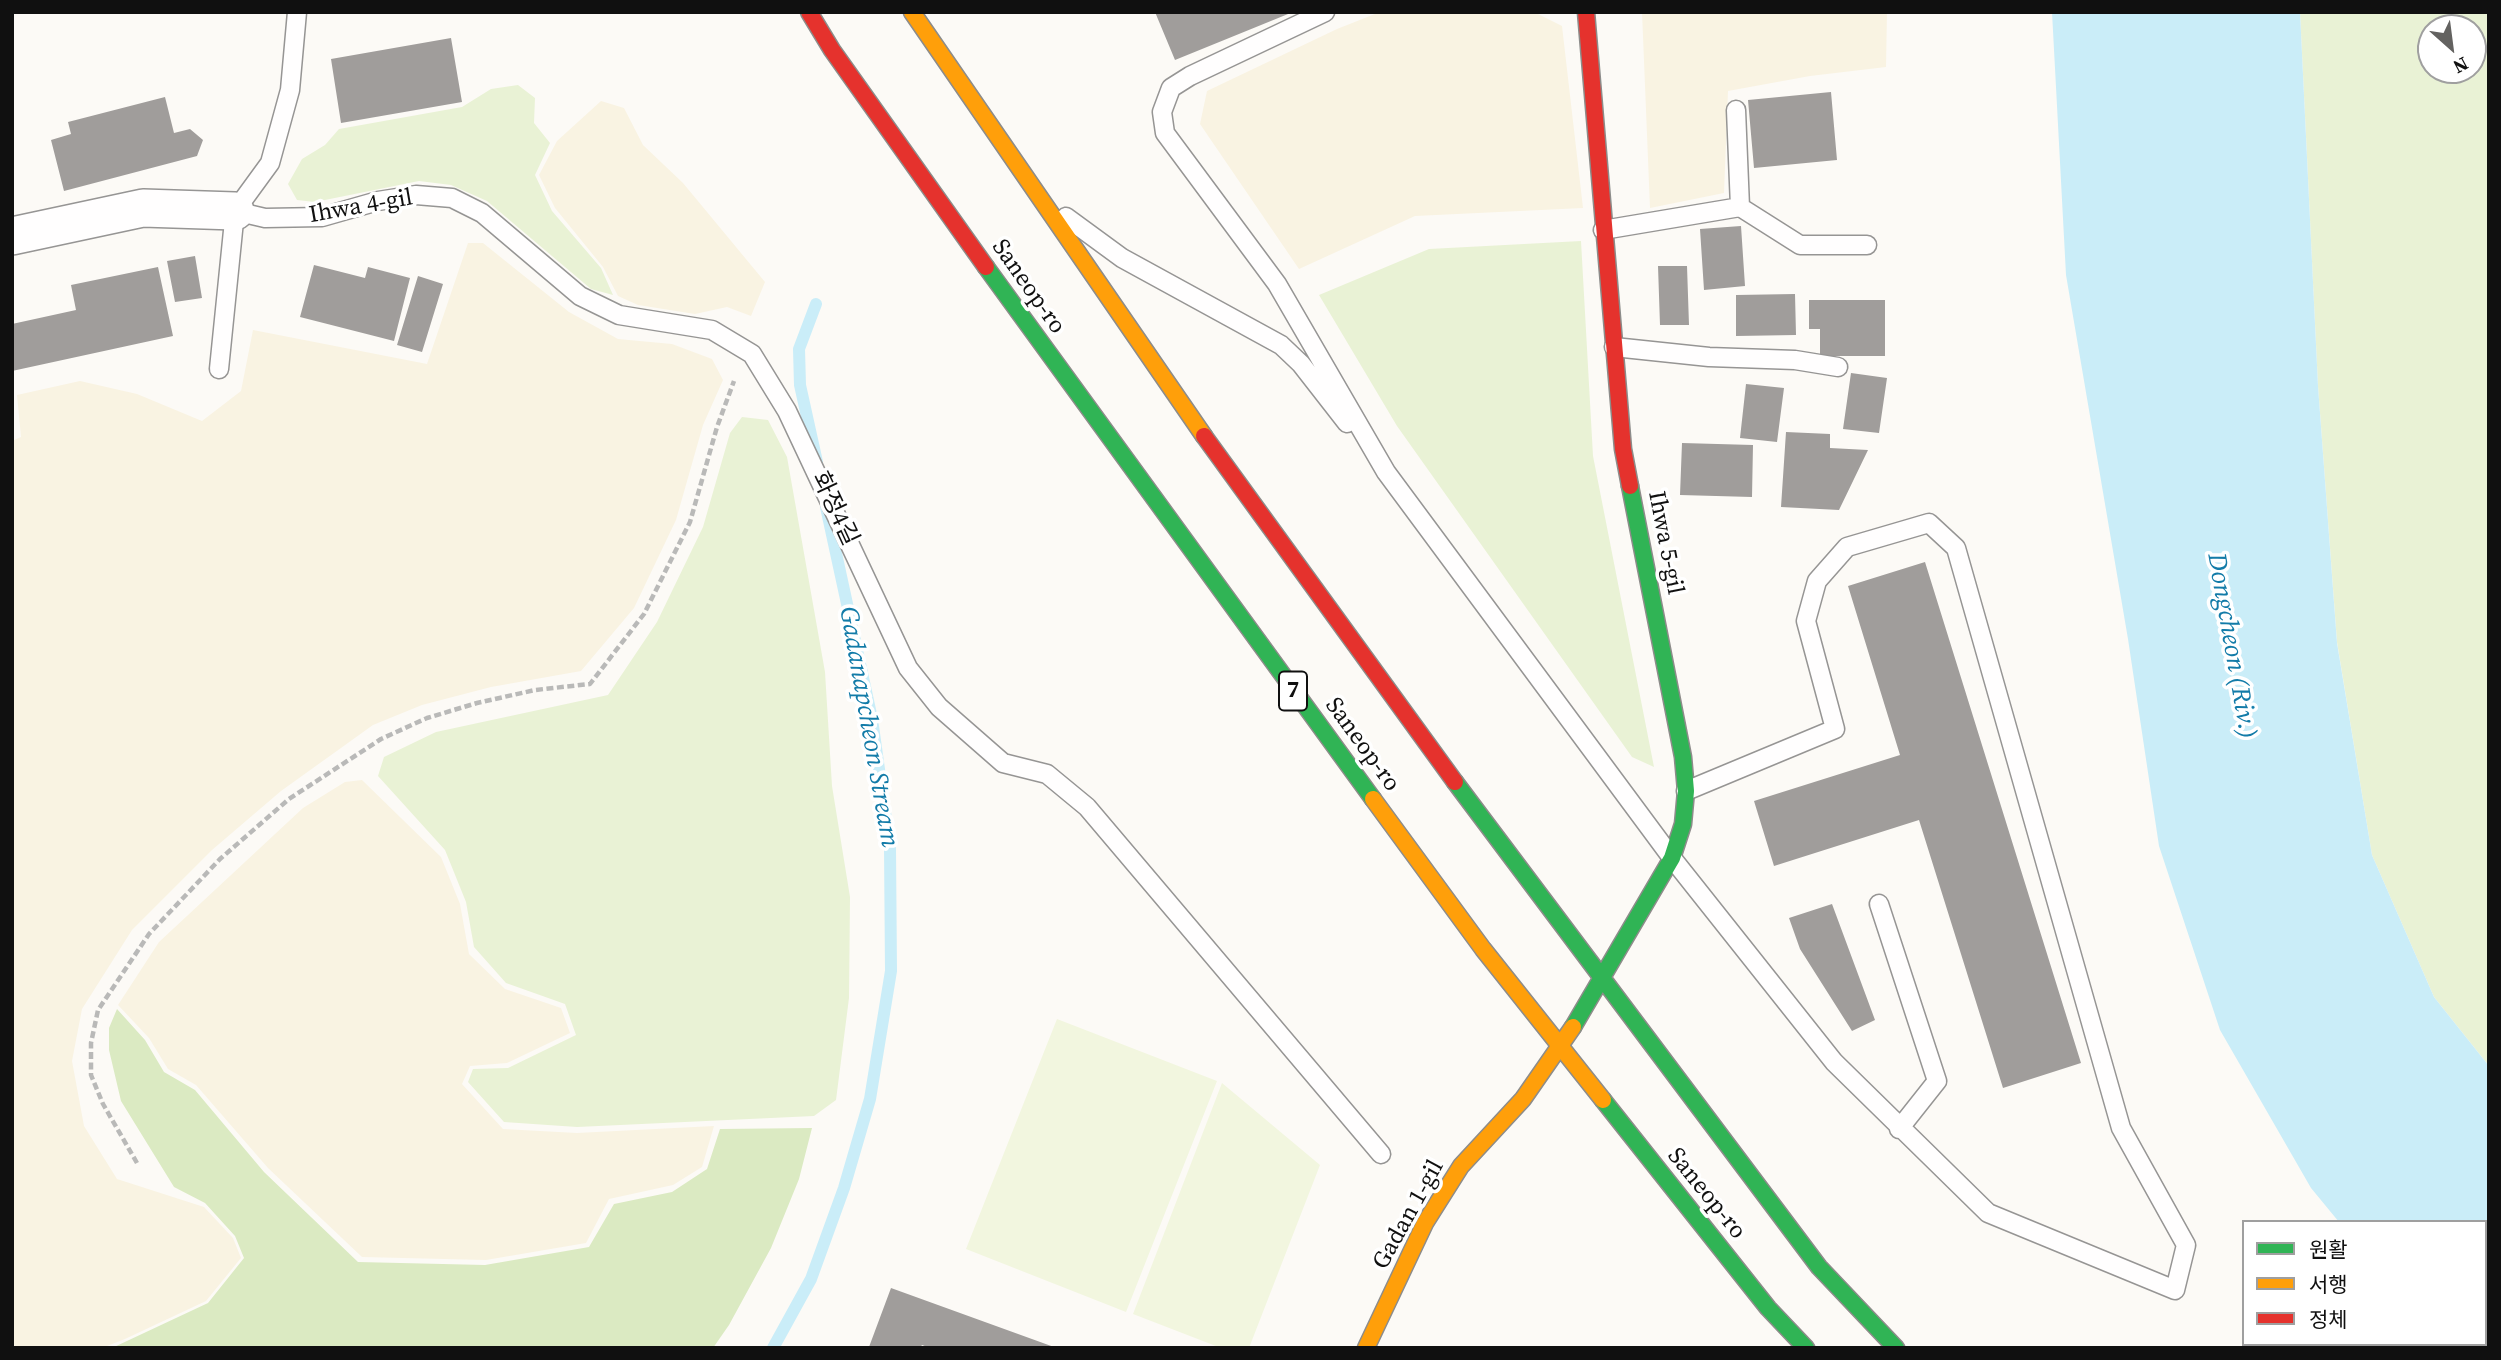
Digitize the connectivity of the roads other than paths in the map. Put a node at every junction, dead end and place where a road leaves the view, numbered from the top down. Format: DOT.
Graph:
graph roads {
  1 [pos="297,12"];
  2 [pos="809,12"];
  3 [pos="912,12"];
  4 [pos="1325,12"];
  5 [pos="1586,12"];
  6 [pos="1736,110"];
  7 [pos="1030,185"];
  8 [pos="1740,206"];
  9 [pos="235,211"];
  10 [pos="1603,230"];
  11 [pos="12,236"];
  12 [pos="1867,245"];
  13 [pos="1614,347"];
  14 [pos="752,354"];
  15 [pos="1838,367"];
  16 [pos="219,369"];
  17 [pos="1386,472"];
  18 [pos="1686,791"];
  19 [pos="1671,858"];
  20 [pos="1879,904"];
  21 [pos="1600,981"];
  22 [pos="1560,1049"];
  23 [pos="1899,1129"];
  24 [pos="1381,1154"];
  25 [pos="1366,1348"];
  26 [pos="1806,1348"];
  27 [pos="1896,1348"];
  1 -- 9 [label="lane"];
  2 -- 22 [label="main road, Saneop-ro / 7"];
  3 -- 7 [label="main road, Saneop-ro"];
  4 -- 17 [label="lane"];
  5 -- 10 [label="main road, Ihwa 5-gil"];
  6 -- 8 [label="lane"];
  7 -- 17 [label="lane"];
  7 -- 21 [label="main road, Saneop-ro"];
  8 -- 10 [label="lane"];
  8 -- 12 [label="lane"];
  9 -- 11 [label="street, Ihwa 4-gil"];
  9 -- 14 [label="lane, Ihwa 4-gil"];
  9 -- 16 [label="lane"];
  10 -- 13 [label="main road, Ihwa 5-gil"];
  13 -- 15 [label="lane"];
  13 -- 18 [label="main road, Ihwa 5-gil"];
  14 -- 24 [label="lane, 화정4길"];
  17 -- 19 [label="lane"];
  18 -- 19 [label="main road, Ihwa 5-gil"];
  18 -- 23 [label="lane"];
  19 -- 21 [label="main road, Ihwa 5-gil"];
  19 -- 23 [label="lane"];
  20 -- 23 [label="lane"];
  21 -- 22 [label="main road, Ihwa 5-gil"];
  21 -- 27 [label="main road, Saneop-ro"];
  22 -- 25 [label="main road, Gadan 1-gil"];
  22 -- 26 [label="main road, Saneop-ro / 7"];
}
